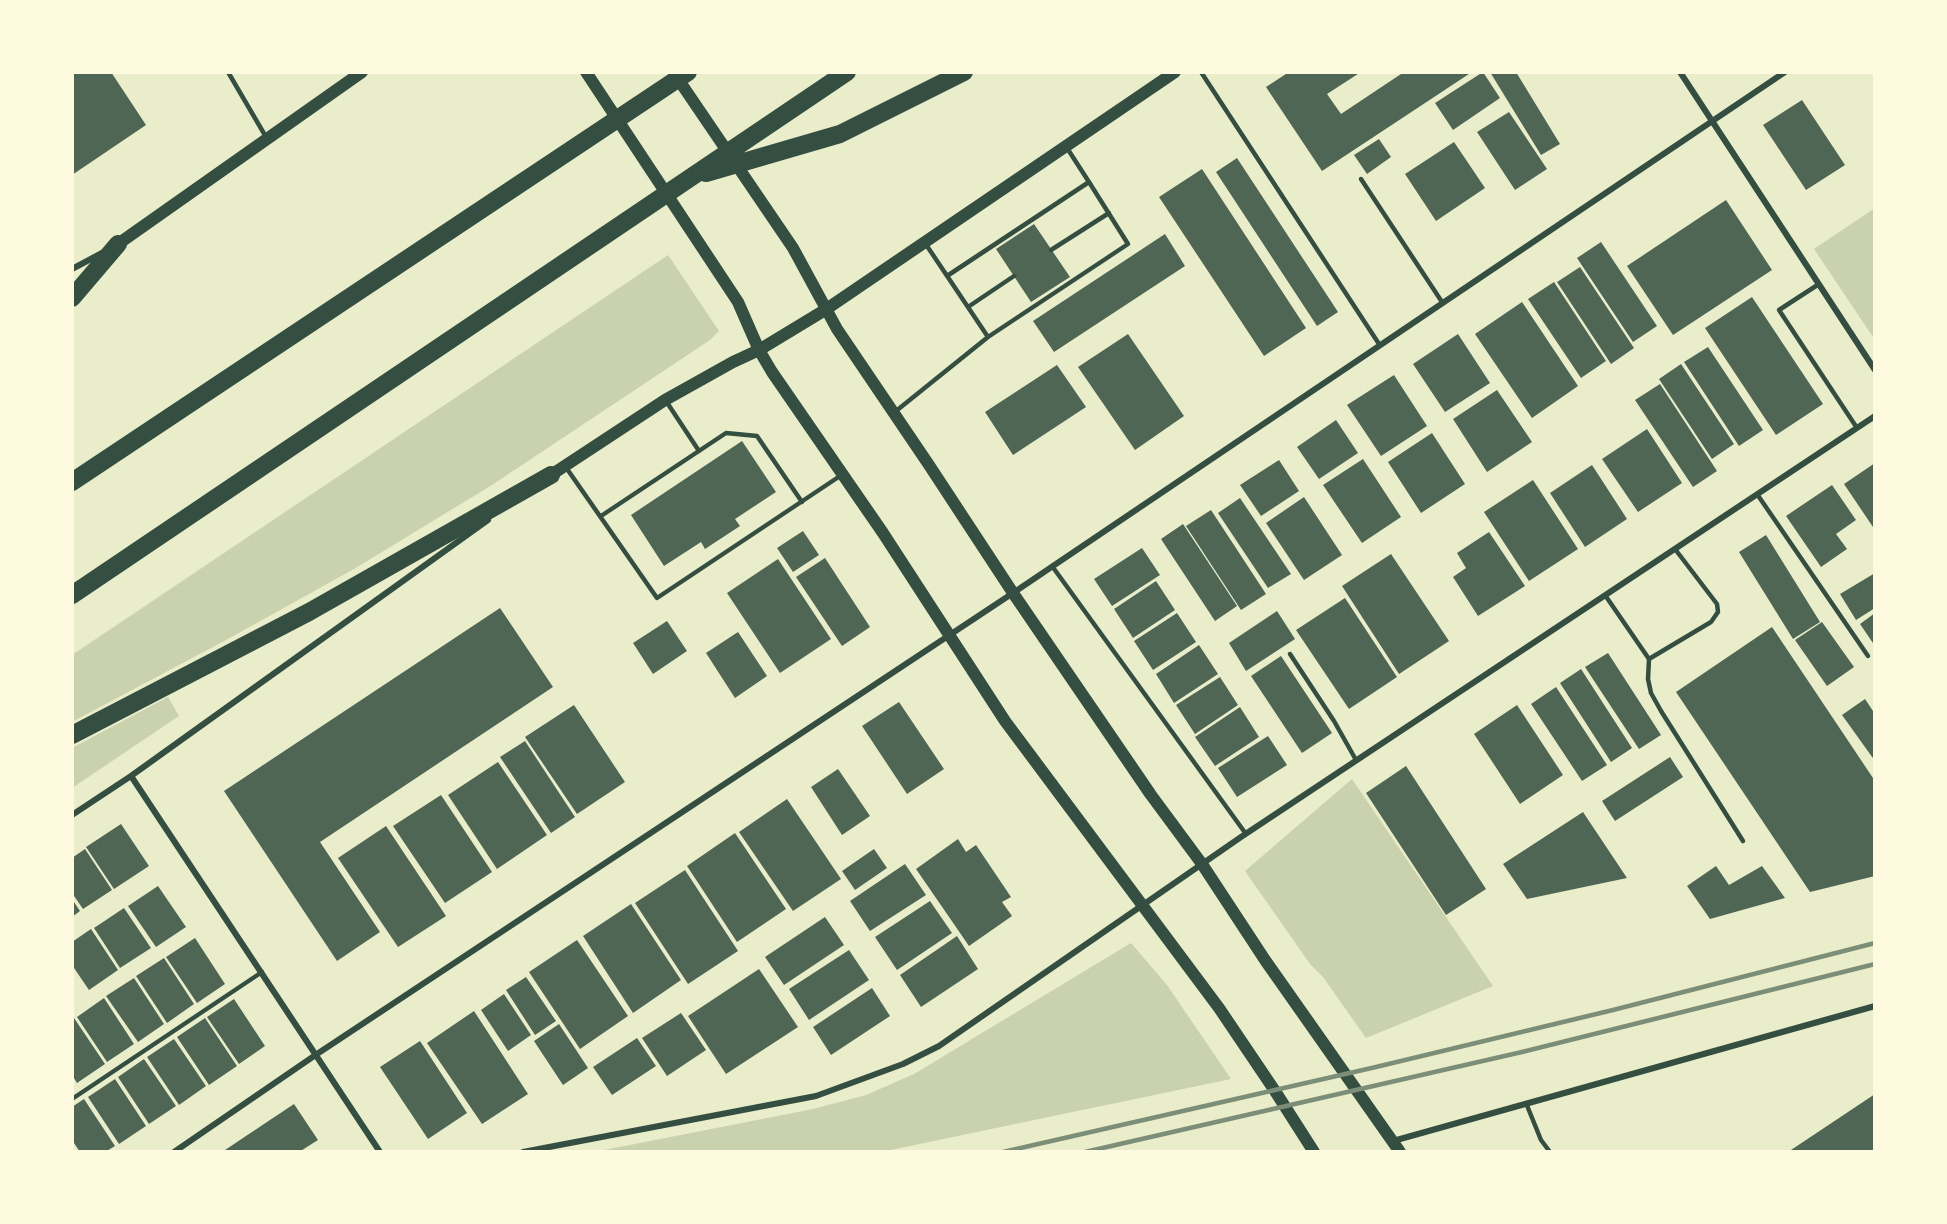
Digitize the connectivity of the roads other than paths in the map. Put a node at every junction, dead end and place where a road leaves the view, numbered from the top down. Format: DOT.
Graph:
graph roads {
  1 [pos="228,72"];
  2 [pos="362,72"];
  3 [pos="586,72"];
  4 [pos="673,72"];
  5 [pos="688,72"];
  6 [pos="848,72"];
  7 [pos="964,72"];
  8 [pos="1176,72"];
  9 [pos="1201,72"];
  10 [pos="1680,72"];
  11 [pos="1785,72"];
  12 [pos="1712,120"];
  13 [pos="266,138"];
  14 [pos="1066,146"];
  15 [pos="690,177"];
  16 [pos="1360,179"];
  17 [pos="1089,182"];
  18 [pos="1108,213"];
  19 [pos="925,242"];
  20 [pos="118,244"];
  21 [pos="1052,250"];
  22 [pos="72,269"];
  23 [pos="947,276"];
  24 [pos="1014,276"];
  25 [pos="1819,284"];
  26 [pos="72,298"];
  27 [pos="1442,302"];
  28 [pos="968,307"];
  29 [pos="825,310"];
  30 [pos="988,337"];
  31 [pos="1379,345"];
  32 [pos="759,350"];
  33 [pos="1875,370"];
  34 [pos="665,400"];
  35 [pos="894,413"];
  36 [pos="1875,416"];
  37 [pos="1857,428"];
  38 [pos="699,451"];
  39 [pos="558,471"];
  40 [pos="843,474"];
  41 [pos="72,482"];
  42 [pos="1757,494"];
  43 [pos="801,502"];
  44 [pos="601,516"];
  45 [pos="1675,549"];
  46 [pos="1052,566"];
  47 [pos="1013,593"];
  48 [pos="72,595"];
  49 [pos="1605,595"];
  50 [pos="948,635"];
  51 [pos="1290,654"];
  52 [pos="1868,656"];
  53 [pos="1650,659"];
  54 [pos="72,735"];
  55 [pos="1356,760"];
  56 [pos="131,776"];
  57 [pos="72,815"];
  58 [pos="1246,834"];
  59 [pos="1743,842"];
  60 [pos="1202,864"];
  61 [pos="1142,906"];
  62 [pos="262,971"];
  63 [pos="1875,1006"];
  64 [pos="317,1054"];
  65 [pos="72,1099"];
  66 [pos="1526,1103"];
  67 [pos="1396,1147"];
  68 [pos="174,1152"];
  69 [pos="380,1152"];
  70 [pos="523,1152"];
  71 [pos="1314,1152"];
  72 [pos="1550,1152"];
  1 -- 13 [label="lane"];
  2 -- 13 [label="main road"];
  3 -- 32 [label="main road"];
  4 -- 29 [label="main road"];
  5 -- 41 [label="highway"];
  6 -- 15 [label="highway"];
  7 -- 15 [label="highway"];
  8 -- 14 [label="main road"];
  9 -- 31 [label="lane"];
  10 -- 12 [label="street"];
  11 -- 12 [label="street"];
  12 -- 25 [label="street"];
  12 -- 27 [label="street"];
  13 -- 20 [label="main road"];
  14 -- 17 [label="lane"];
  14 -- 19 [label="main road"];
  15 -- 48 [label="highway"];
  16 -- 27 [label="lane"];
  17 -- 18 [label="lane"];
  17 -- 23 [label="lane"];
  18 -- 21 [label="lane"];
  18 -- 30 [label="lane"];
  19 -- 23 [label="lane"];
  19 -- 29 [label="main road"];
  20 -- 22 [label="street"];
  20 -- 26 [label="highway"];
  23 -- 28 [label="lane"];
  24 -- 28 [label="lane"];
  25 -- 33 [label="street"];
  25 -- 37 [label="lane"];
  27 -- 31 [label="street"];
  28 -- 30 [label="lane"];
  29 -- 32 [label="main road"];
  29 -- 35 [label="main road"];
  30 -- 35 [label="lane"];
  31 -- 46 [label="street"];
  32 -- 34 [label="main road"];
  32 -- 40 [label="main road"];
  34 -- 38 [label="lane"];
  34 -- 39 [label="main road"];
  35 -- 47 [label="main road"];
  36 -- 37 [label="street"];
  37 -- 42 [label="street"];
  38 -- 43 [label="lane"];
  38 -- 44 [label="lane"];
  39 -- 44 [label="lane"];
  39 -- 54 [label="highway"];
  39 -- 56 [label="street"];
  40 -- 43 [label="lane"];
  40 -- 50 [label="main road"];
  42 -- 45 [label="street"];
  42 -- 52 [label="lane"];
  43 -- 44 [label="lane"];
  45 -- 49 [label="street"];
  45 -- 53 [label="lane"];
  46 -- 47 [label="street"];
  46 -- 58 [label="lane"];
  47 -- 50 [label="street"];
  47 -- 60 [label="main road"];
  49 -- 53 [label="lane"];
  49 -- 55 [label="street"];
  50 -- 61 [label="main road"];
  50 -- 64 [label="street"];
  51 -- 55 [label="lane"];
  53 -- 59 [label="lane"];
  55 -- 58 [label="street"];
  56 -- 57 [label="street"];
  56 -- 62 [label="street"];
  58 -- 60 [label="street"];
  60 -- 61 [label="street"];
  60 -- 67 [label="main road"];
  61 -- 70 [label="street"];
  61 -- 71 [label="main road"];
  62 -- 64 [label="street"];
  62 -- 65 [label="lane"];
  63 -- 66 [label="street"];
  64 -- 68 [label="street"];
  64 -- 69 [label="street"];
  66 -- 67 [label="street"];
  66 -- 72 [label="lane"];
}
